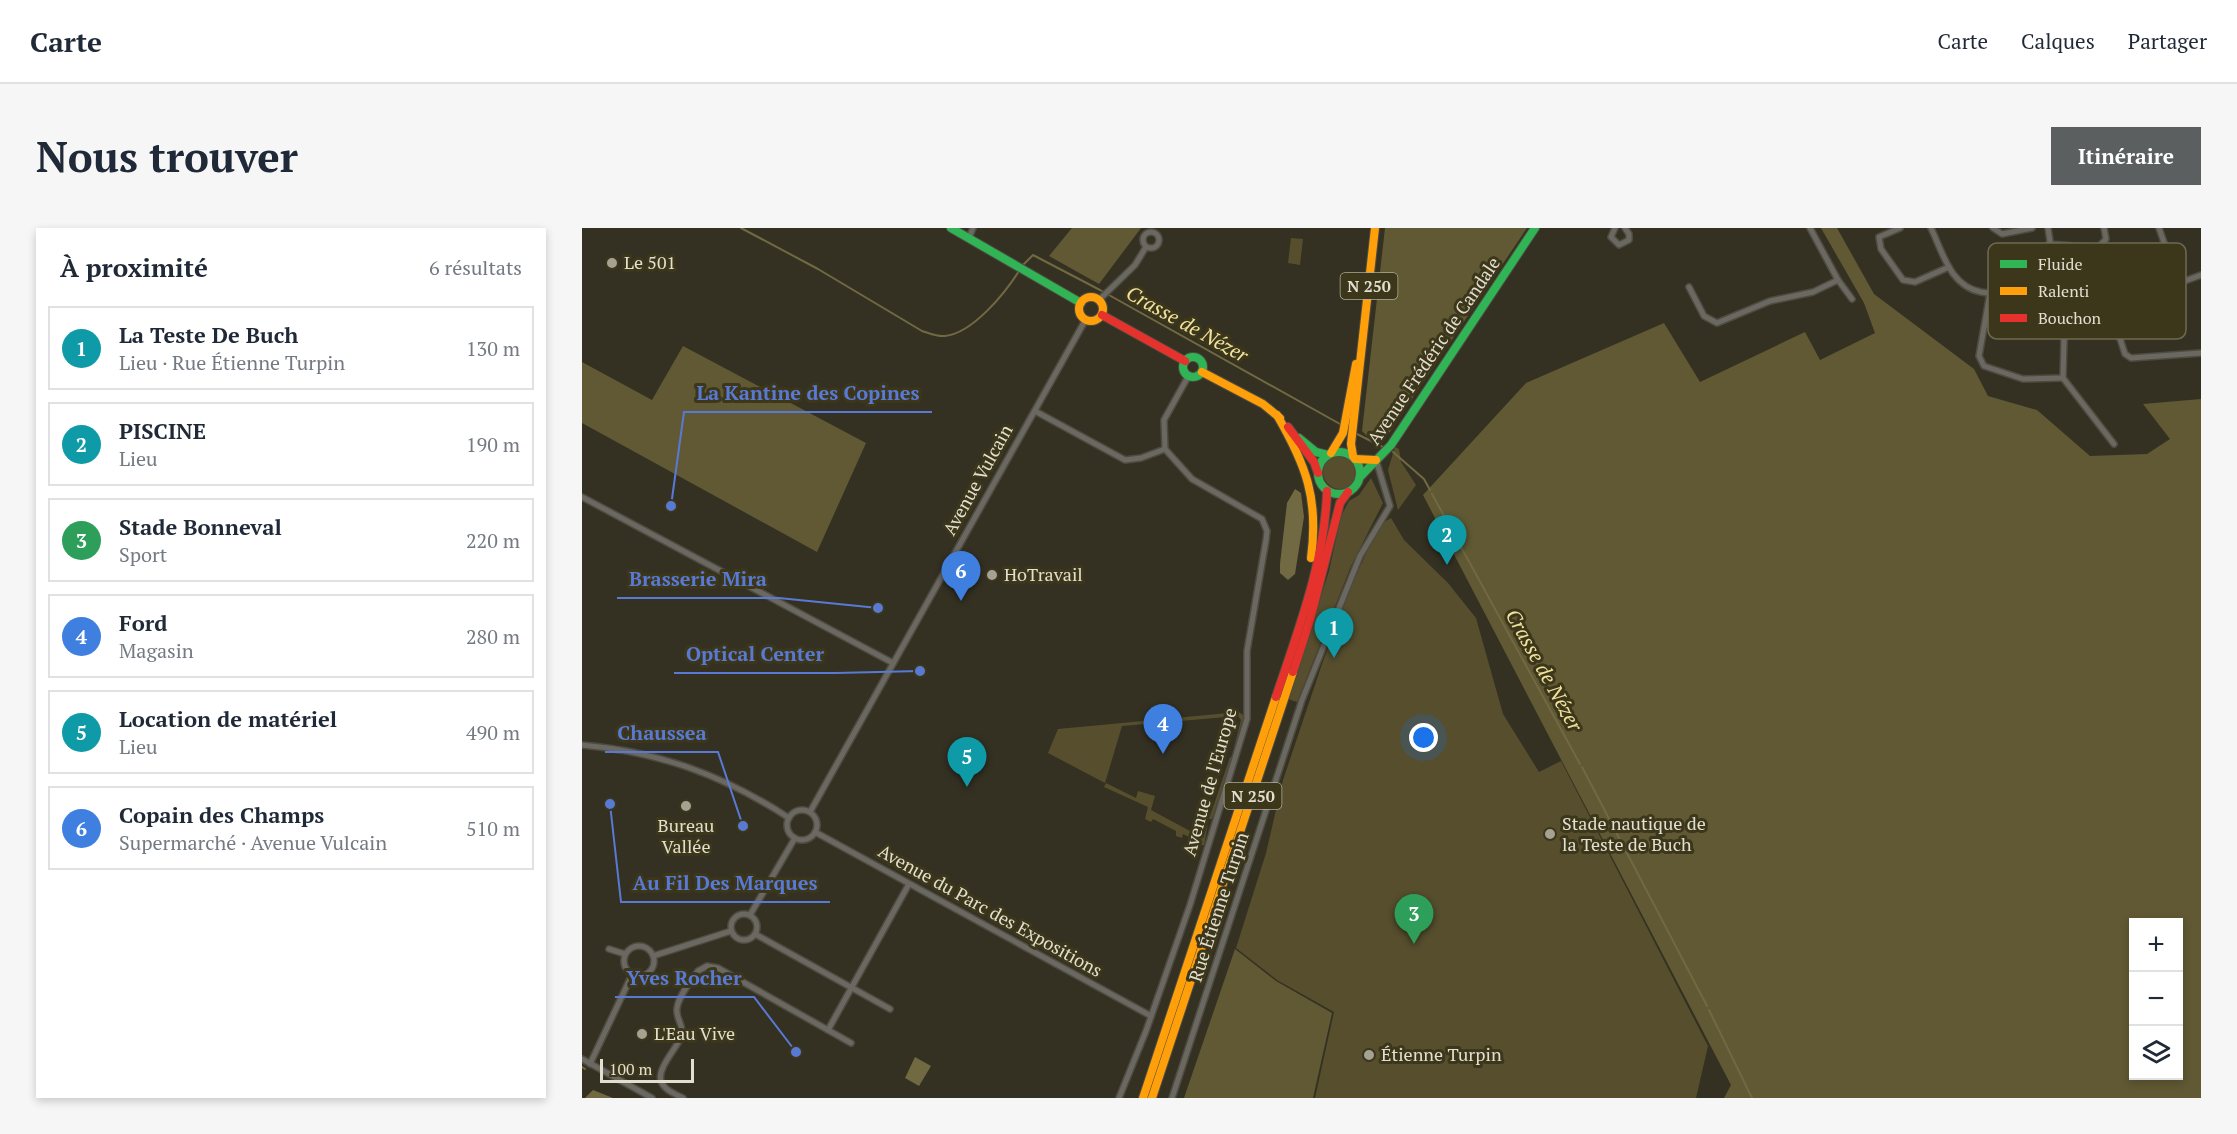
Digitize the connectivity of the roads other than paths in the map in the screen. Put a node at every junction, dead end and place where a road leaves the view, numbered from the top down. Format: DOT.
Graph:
graph roads {
  1 [pos="951,228"];
  2 [pos="973,228"];
  3 [pos="1375,228"];
  4 [pos="1535,228"];
  5 [pos="1615,228"];
  6 [pos="1625,228"];
  7 [pos="1810,228"];
  8 [pos="1900,228"];
  9 [pos="1931,228"];
  10 [pos="1993,228"];
  11 [pos="2032,228"];
  12 [pos="2048,228"];
  13 [pos="2104,228"];
  14 [pos="2158,228"];
  15 [pos="1155,230"];
  16 [pos="969,238"];
  17 [pos="2049,243"];
  18 [pos="2102,243"];
  19 [pos="2163,243"];
  20 [pos="1146,247"];
  21 [pos="1949,267"];
  22 [pos="2201,275"];
  23 [pos="1838,280"];
  24 [pos="2186,280"];
  25 [pos="1689,287"];
  26 [pos="1988,292"];
  27 [pos="1104,295"];
  28 [pos="1852,299"];
  29 [pos="1081,303"];
  30 [pos="1988,304"];
  31 [pos="1102,315"];
  32 [pos="1086,319"];
  33 [pos="2064,339"];
  34 [pos="2120,339"];
  35 [pos="1362,344"];
  36 [pos="2201,353"];
  37 [pos="1185,361"];
  38 [pos="1202,372"];
  39 [pos="1188,375"];
  40 [pos="2063,378"];
  41 [pos="1035,411"];
  42 [pos="1277,415"];
  43 [pos="1296,436"];
  44 [pos="2114,444"];
  45 [pos="1165,448"];
  46 [pos="1329,454"];
  47 [pos="1354,458"];
  48 [pos="1376,460"];
  49 [pos="1318,473"];
  50 [pos="1360,477"];
  51 [pos="1327,491"];
  52 [pos="1348,492"];
  53 [pos="582,496"];
  54 [pos="893,663"];
  55 [pos="1276,696"];
  56 [pos="582,745"];
  57 [pos="810,812"];
  58 [pos="789,818"];
  59 [pos="815,832"];
  60 [pos="795,838"];
  61 [pos="909,884"];
  62 [pos="750,915"];
  63 [pos="731,931"];
  64 [pos="755,934"];
  65 [pos="609,949"];
  66 [pos="625,954"];
  67 [pos="653,956"];
  68 [pos="634,976"];
  69 [pos="852,987"];
  70 [pos="890,1009"];
  71 [pos="1150,1016"];
  72 [pos="828,1030"];
  73 [pos="850,1043"];
  74 [pos="582,1059"];
  75 [pos="590,1064"];
  76 [pos="651,1098"];
  77 [pos="683,1098"];
  78 [pos="1119,1098"];
  79 [pos="1143,1098"];
  80 [pos="1152,1098"];
  81 [pos="1172,1098"];
  1 -- 16 [label="main road"];
  2 -- 16 [label="street"];
  3 -- 35 [label="main road, N 250"];
  4 -- 48 [label="main road, Avenue Frédéric de Candale"];
  5 -- 6 [label="street"];
  7 -- 23 [label="street"];
  8 -- 21 [label="street"];
  9 -- 21 [label="street"];
  10 -- 11 [label="street"];
  12 -- 17 [label="street"];
  13 -- 18 [label="street"];
  14 -- 19 [label="street"];
  15 -- 20 [label="street"];
  15 -- 20 [label="street"];
  16 -- 29 [label="main road"];
  20 -- 27 [label="street"];
  21 -- 26 [label="street"];
  22 -- 24 [label="street"];
  23 -- 25 [label="street"];
  23 -- 28 [label="street"];
  27 -- 29 [label="main road"];
  27 -- 31 [label="main road"];
  29 -- 32 [label="main road"];
  30 -- 40 [label="street"];
  31 -- 32 [label="main road"];
  31 -- 37 [label="main road"];
  32 -- 41 [label="street, Avenue Vulcain"];
  33 -- 40 [label="street"];
  34 -- 36 [label="street"];
  35 -- 46 [label="main road, N 250"];
  35 -- 47 [label="main road, N 250"];
  37 -- 38 [label="main road"];
  37 -- 39 [label="main road"];
  38 -- 39 [label="main road"];
  38 -- 42 [label="main road"];
  39 -- 45 [label="street"];
  40 -- 44 [label="street"];
  41 -- 45 [label="street"];
  41 -- 54 [label="street, Avenue Vulcain"];
  42 -- 43 [label="main road"];
  42 -- 55 [label="main road, N 250"];
  43 -- 46 [label="main road"];
  43 -- 49 [label="main road"];
  45 -- 71 [label="street, Avenue de l'Europe"];
  46 -- 47 [label="main road"];
  46 -- 49 [label="main road, N 250"];
  47 -- 48 [label="main road, Avenue Frédéric de Candale"];
  47 -- 50 [label="main road, N 250"];
  48 -- 50 [label="main road, Avenue Frédéric de Candale"];
  48 -- 81 [label="street, Rue Étienne Turpin"];
  49 -- 51 [label="main road, N 250"];
  50 -- 52 [label="main road, N 250"];
  51 -- 52 [label="main road"];
  51 -- 55 [label="main road, N 250"];
  52 -- 80 [label="main road, N 250"];
  53 -- 54 [label="street"];
  54 -- 57 [label="street, Avenue Vulcain"];
  55 -- 79 [label="main road, N 250"];
  56 -- 58 [label="street"];
  57 -- 58 [label="street"];
  57 -- 59 [label="street"];
  58 -- 60 [label="street"];
  59 -- 60 [label="street"];
  59 -- 61 [label="street, Avenue du Parc des Expositions"];
  60 -- 62 [label="street"];
  61 -- 69 [label="street"];
  61 -- 71 [label="street, Avenue du Parc des Expositions"];
  62 -- 63 [label="street"];
  62 -- 64 [label="street"];
  63 -- 64 [label="street"];
  63 -- 67 [label="street"];
  64 -- 69 [label="street"];
  65 -- 66 [label="street"];
  66 -- 67 [label="street"];
  66 -- 68 [label="street"];
  67 -- 68 [label="street"];
  68 -- 75 [label="street"];
  69 -- 70 [label="street"];
  69 -- 72 [label="street"];
  71 -- 78 [label="street, Avenue de l'Europe"];
  72 -- 73 [label="street"];
  72 -- 77 [label="street"];
  74 -- 75 [label="street"];
  75 -- 76 [label="street"];
}
